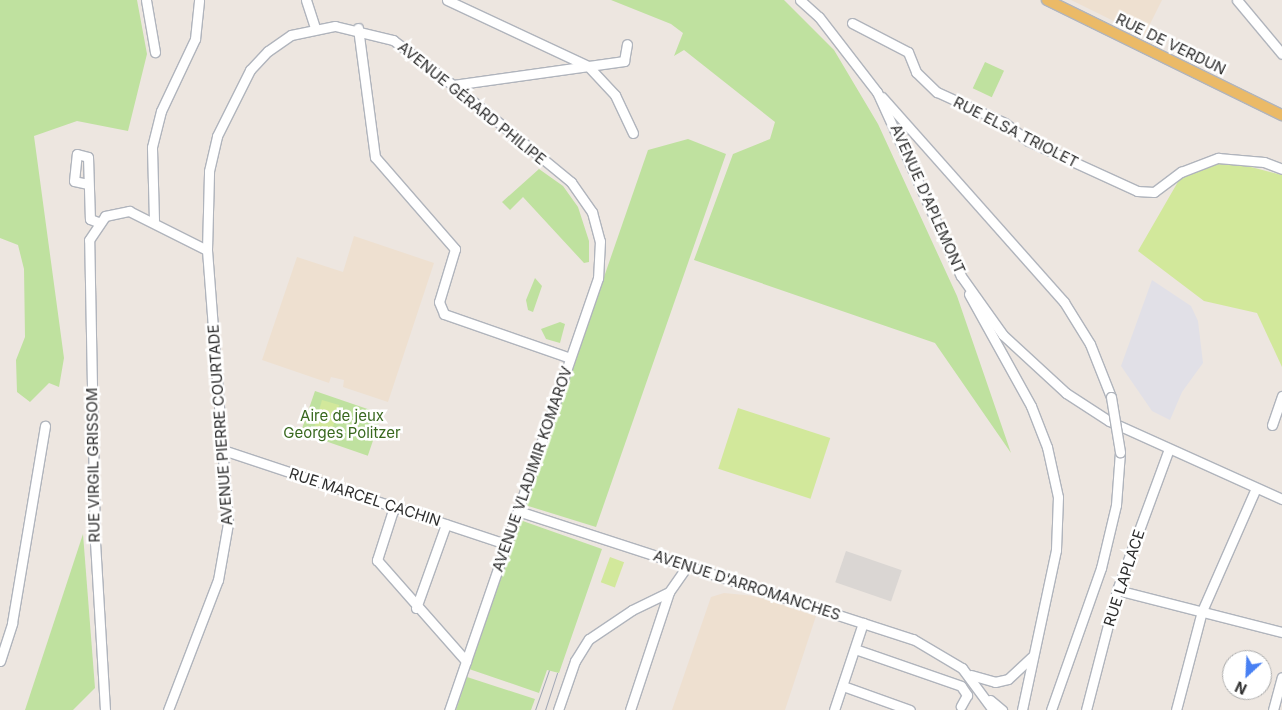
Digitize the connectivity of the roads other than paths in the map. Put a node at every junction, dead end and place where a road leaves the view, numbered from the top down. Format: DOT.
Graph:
graph roads {
  1 [pos="146,0"];
  2 [pos="199,0"];
  3 [pos="306,0"];
  4 [pos="447,0"];
  5 [pos="800,0"];
  6 [pos="1047,0"];
  7 [pos="1236,0"];
  8 [pos="852,23"];
  9 [pos="315,27"];
  10 [pos="358,28"];
  11 [pos="627,44"];
  12 [pos="155,52"];
  13 [pos="1282,54"];
  14 [pos="588,66"];
  15 [pos="453,85"];
  16 [pos="876,92"];
  17 [pos="1282,115"];
  18 [pos="634,133"];
  19 [pos="1282,169"];
  20 [pos="88,184"];
  21 [pos="154,220"];
  22 [pos="98,222"];
  23 [pos="596,227"];
  24 [pos="207,250"];
  25 [pos="961,276"];
  26 [pos="570,358"];
  27 [pos="1281,402"];
  28 [pos="1272,425"];
  29 [pos="45,426"];
  30 [pos="1169,449"];
  31 [pos="223,450"];
  32 [pos="1256,488"];
  33 [pos="1282,499"];
  34 [pos="394,507"];
  35 [pos="518,511"];
  36 [pos="446,524"];
  37 [pos="506,544"];
  38 [pos="687,566"];
  39 [pos="1117,590"];
  40 [pos="669,592"];
  41 [pos="416,608"];
  42 [pos="1202,611"];
  43 [pos="863,623"];
  44 [pos="1282,632"];
  45 [pos="855,649"];
  46 [pos="1035,653"];
  47 [pos="466,660"];
  48 [pos="0,661"];
  49 [pos="968,674"];
  50 [pos="1282,677"];
  51 [pos="842,686"];
  52 [pos="988,699"];
  53 [pos="961,706"];
  54 [pos="105,710"];
  55 [pos="168,710"];
  56 [pos="449,710"];
  57 [pos="558,710"];
  58 [pos="630,710"];
  59 [pos="834,710"];
  60 [pos="910,710"];
  61 [pos="993,710"];
  62 [pos="1002,710"];
  63 [pos="1022,710"];
  64 [pos="1051,710"];
  65 [pos="1086,710"];
  66 [pos="1176,710"];
  67 [pos="1273,710"];
  1 -- 12 [label="street"];
  2 -- 21 [label="street"];
  3 -- 9 [label="street"];
  4 -- 14 [label="street"];
  5 -- 16 [label="street, AVENUE D'APLEMONT"];
  6 -- 17 [label="main road, RUE DE VERDUN"];
  7 -- 13 [label="street"];
  8 -- 19 [label="street, RUE ELSA TRIOLET"];
  9 -- 10 [label="street, AVENUE GÉRARD PHILIPE"];
  9 -- 24 [label="street, AVENUE GÉRARD PHILIPE"];
  10 -- 15 [label="street, AVENUE GÉRARD PHILIPE"];
  10 -- 26 [label="street"];
  11 -- 14 [label="street"];
  14 -- 15 [label="street"];
  14 -- 18 [label="street"];
  15 -- 23 [label="street, AVENUE GÉRARD PHILIPE"];
  16 -- 25 [label="street, AVENUE D'APLEMONT"];
  16 -- 64 [label="street, bridge"];
  20 -- 22 [label="street"];
  21 -- 22 [label="street"];
  21 -- 24 [label="street"];
  22 -- 54 [label="street, RUE VIRGIL GRISSOM"];
  23 -- 26 [label="street, AVENUE VLADIMIR KOMAROV"];
  24 -- 31 [label="street, AVENUE PIERRE COURTADE"];
  25 -- 30 [label="street, AVENUE D'APLEMONT"];
  25 -- 46 [label="street"];
  26 -- 35 [label="street, AVENUE VLADIMIR KOMAROV"];
  27 -- 28 [label="street"];
  29 -- 48 [label="street"];
  30 -- 32 [label="street, AVENUE D'APLEMONT"];
  30 -- 39 [label="street, RUE LAPLACE"];
  31 -- 34 [label="street, RUE MARCEL CACHIN"];
  31 -- 55 [label="street, AVENUE PIERRE COURTADE"];
  32 -- 33 [label="street, AVENUE D'APLEMONT"];
  32 -- 42 [label="street"];
  34 -- 36 [label="street, RUE MARCEL CACHIN"];
  34 -- 41 [label="street"];
  35 -- 37 [label="street, AVENUE VLADIMIR KOMAROV"];
  35 -- 38 [label="street, AVENUE D'ARROMANCHES"];
  36 -- 37 [label="street, RUE MARCEL CACHIN"];
  36 -- 41 [label="street"];
  37 -- 47 [label="street, AVENUE VLADIMIR KOMAROV"];
  38 -- 40 [label="street"];
  38 -- 43 [label="street, AVENUE D'ARROMANCHES"];
  39 -- 42 [label="street"];
  39 -- 65 [label="street, RUE LAPLACE"];
  40 -- 57 [label="street"];
  40 -- 58 [label="street"];
  41 -- 47 [label="street"];
  42 -- 44 [label="street"];
  42 -- 66 [label="street"];
  43 -- 45 [label="street"];
  43 -- 49 [label="street, AVENUE D'ARROMANCHES"];
  45 -- 51 [label="street"];
  45 -- 53 [label="street"];
  46 -- 49 [label="street, AVENUE D'ARROMANCHES"];
  46 -- 63 [label="street"];
  47 -- 56 [label="street, AVENUE VLADIMIR KOMAROV"];
  49 -- 52 [label="street, AVENUE D'ARROMANCHES"];
  50 -- 67 [label="street"];
  51 -- 59 [label="street"];
  51 -- 60 [label="street"];
  52 -- 61 [label="street, AVENUE D'ARROMANCHES"];
  52 -- 62 [label="street, AVENUE D'ARROMANCHES"];
}
